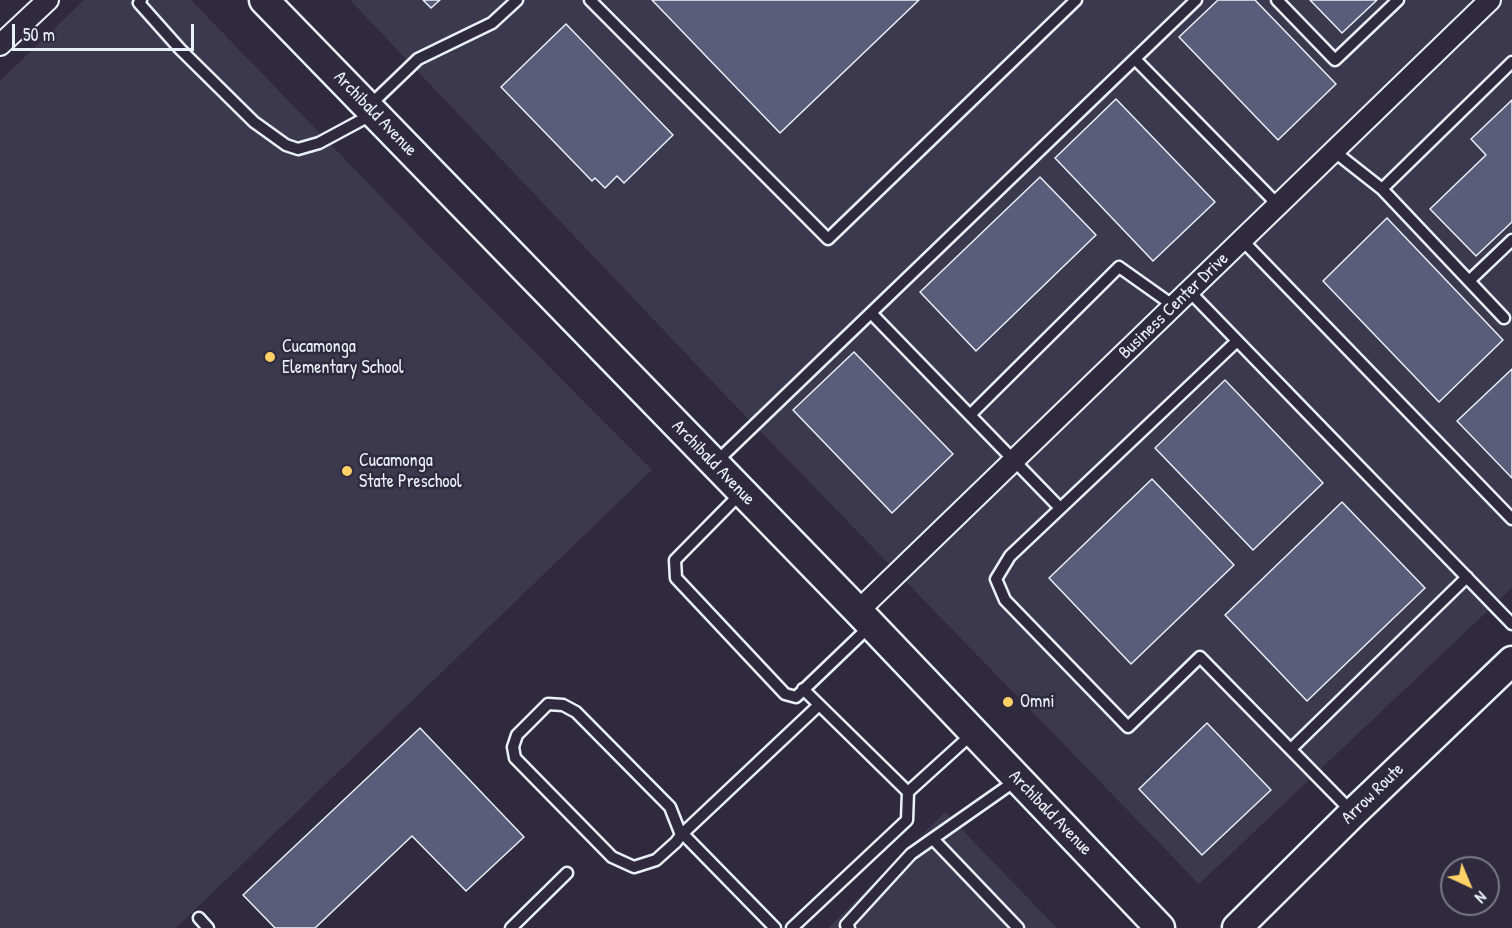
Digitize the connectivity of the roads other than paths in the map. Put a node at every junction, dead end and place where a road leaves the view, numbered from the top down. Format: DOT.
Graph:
graph roads {
  1 [pos="48,0"];
  2 [pos="141,0"];
  3 [pos="264,0"];
  4 [pos="517,0"];
  5 [pos="591,0"];
  6 [pos="1076,0"];
  7 [pos="1196,0"];
  8 [pos="1277,0"];
  9 [pos="1398,0"];
  10 [pos="1490,0"];
  11 [pos="0,45"];
  12 [pos="1135,59"];
  13 [pos="1512,62"];
  14 [pos="371,110"];
  15 [pos="1335,152"];
  16 [pos="1382,189"];
  17 [pos="1278,205"];
  18 [pos="1242,240"];
  19 [pos="1512,240"];
  20 [pos="1469,281"];
  21 [pos="1190,291"];
  22 [pos="1174,306"];
  23 [pos="871,313"];
  24 [pos="1504,318"];
  25 [pos="1238,340"];
  26 [pos="970,415"];
  27 [pos="1015,461"];
  28 [pos="714,464"];
  29 [pos="742,492"];
  30 [pos="1060,508"];
  31 [pos="1512,519"];
  32 [pos="1467,578"];
  33 [pos="864,618"];
  34 [pos="1512,624"];
  35 [pos="1512,661"];
  36 [pos="803,689"];
  37 [pos="819,705"];
  38 [pos="974,733"];
  39 [pos="1291,749"];
  40 [pos="1018,779"];
  41 [pos="908,792"];
  42 [pos="1353,813"];
  43 [pos="681,835"];
  44 [pos="933,839"];
  45 [pos="567,873"];
  46 [pos="199,918"];
  47 [pos="208,928"];
  48 [pos="511,928"];
  49 [pos="775,928"];
  50 [pos="792,928"];
  51 [pos="849,928"];
  52 [pos="1018,928"];
  53 [pos="1160,928"];
  54 [pos="1237,928"];
  1 -- 11 [label="street"];
  2 -- 14 [label="lane"];
  3 -- 14 [label="main road, Archibald Avenue"];
  4 -- 14 [label="lane"];
  5 -- 6 [label="lane"];
  7 -- 12 [label="lane"];
  8 -- 9 [label="lane"];
  10 -- 15 [label="street, Business Center Drive"];
  12 -- 17 [label="lane"];
  12 -- 23 [label="lane"];
  13 -- 16 [label="lane"];
  14 -- 28 [label="main road, Archibald Avenue"];
  15 -- 16 [label="lane"];
  15 -- 17 [label="street, Business Center Drive"];
  16 -- 20 [label="lane"];
  17 -- 18 [label="street, Business Center Drive"];
  18 -- 21 [label="street, Business Center Drive"];
  18 -- 31 [label="lane"];
  19 -- 20 [label="lane"];
  20 -- 24 [label="lane"];
  21 -- 22 [label="street, Business Center Drive"];
  21 -- 25 [label="lane"];
  22 -- 26 [label="lane"];
  22 -- 27 [label="street, Business Center Drive"];
  23 -- 26 [label="lane"];
  23 -- 28 [label="lane"];
  25 -- 30 [label="lane"];
  25 -- 32 [label="lane"];
  26 -- 27 [label="lane"];
  27 -- 30 [label="lane"];
  27 -- 33 [label="street, Business Center Drive"];
  28 -- 29 [label="main road, Archibald Avenue"];
  29 -- 33 [label="main road, Archibald Avenue"];
  29 -- 36 [label="lane"];
  30 -- 39 [label="lane"];
  32 -- 34 [label="lane"];
  32 -- 39 [label="lane"];
  33 -- 36 [label="lane"];
  33 -- 38 [label="main road, Archibald Avenue"];
  35 -- 42 [label="main road, Arrow Route"];
  36 -- 37 [label="lane"];
  37 -- 41 [label="lane"];
  37 -- 43 [label="lane"];
  38 -- 40 [label="main road, Archibald Avenue"];
  38 -- 41 [label="lane"];
  39 -- 42 [label="lane"];
  40 -- 44 [label="lane"];
  40 -- 53 [label="main road, Archibald Avenue"];
  41 -- 50 [label="lane"];
  42 -- 54 [label="main road, Arrow Route"];
  43 -- 43 [label="lane"];
  43 -- 49 [label="lane"];
  44 -- 51 [label="lane"];
  44 -- 52 [label="lane"];
  45 -- 48 [label="lane"];
  46 -- 47 [label="lane"];
}
